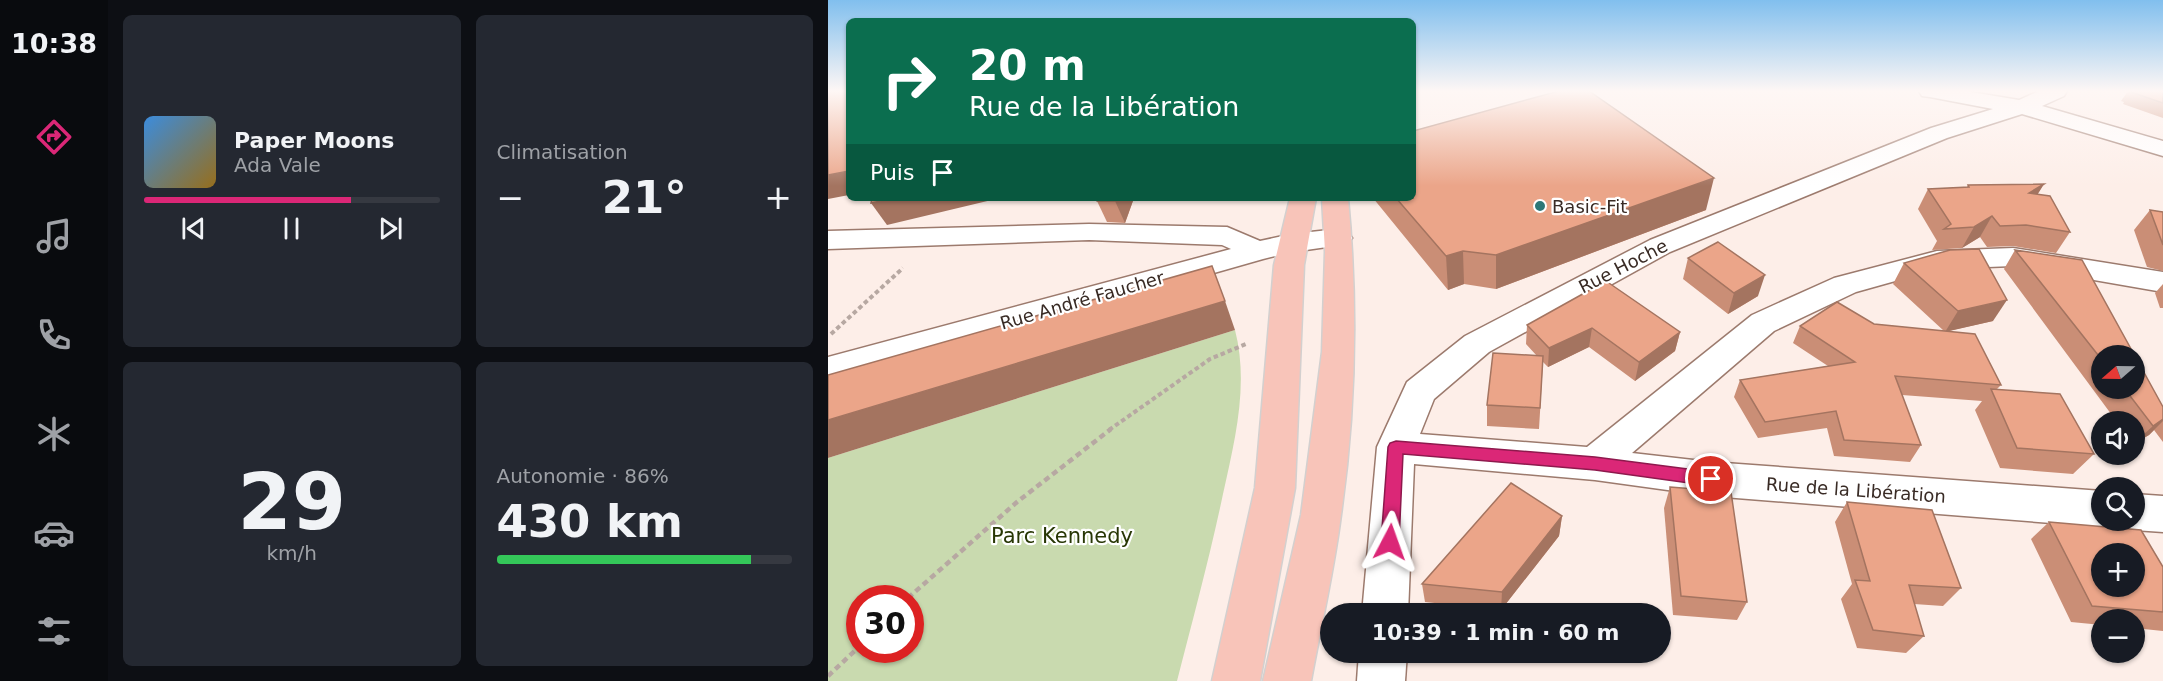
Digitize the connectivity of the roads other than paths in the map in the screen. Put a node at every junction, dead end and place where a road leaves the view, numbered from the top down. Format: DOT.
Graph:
graph roads {
  1 [pos="1922,123"];
  2 [pos="1971,123"];
  3 [pos="2075,123"];
  4 [pos="1947,130"];
  5 [pos="2163,149"];
  6 [pos="1302,201"];
  7 [pos="1335,201"];
  8 [pos="1338,238"];
  9 [pos="828,240"];
  10 [pos="1292,243"];
  11 [pos="1257,251"];
  12 [pos="2163,282"];
  13 [pos="828,370"];
  14 [pos="1396,447"];
  15 [pos="1595,464"];
  16 [pos="2091,508"];
  17 [pos="2145,513"];
  18 [pos="2163,514"];
  19 [pos="1386,603"];
  20 [pos="1382,663"];
  21 [pos="1236,681"];
  22 [pos="1287,681"];
  23 [pos="1381,681"];
  1 -- 4 [label="street"];
  2 -- 4 [label="street, Rue Hoche"];
  3 -- 5 [label="street"];
  4 -- 14 [label="street, Rue Hoche"];
  6 -- 10 [label="main road"];
  7 -- 8 [label="main road"];
  8 -- 10 [label="street, Rue André Faucher"];
  8 -- 22 [label="main road"];
  9 -- 11 [label="street"];
  10 -- 11 [label="street, Rue André Faucher"];
  10 -- 21 [label="main road"];
  11 -- 13 [label="street, Rue André Faucher"];
  12 -- 15 [label="street"];
  14 -- 15 [label="street, Rue de la Libération"];
  14 -- 19 [label="street, Rue Hoche"];
  15 -- 16 [label="street, Rue de la Libération"];
  17 -- 18 [label="street"];
  20 -- 23 [label="street"];
}
